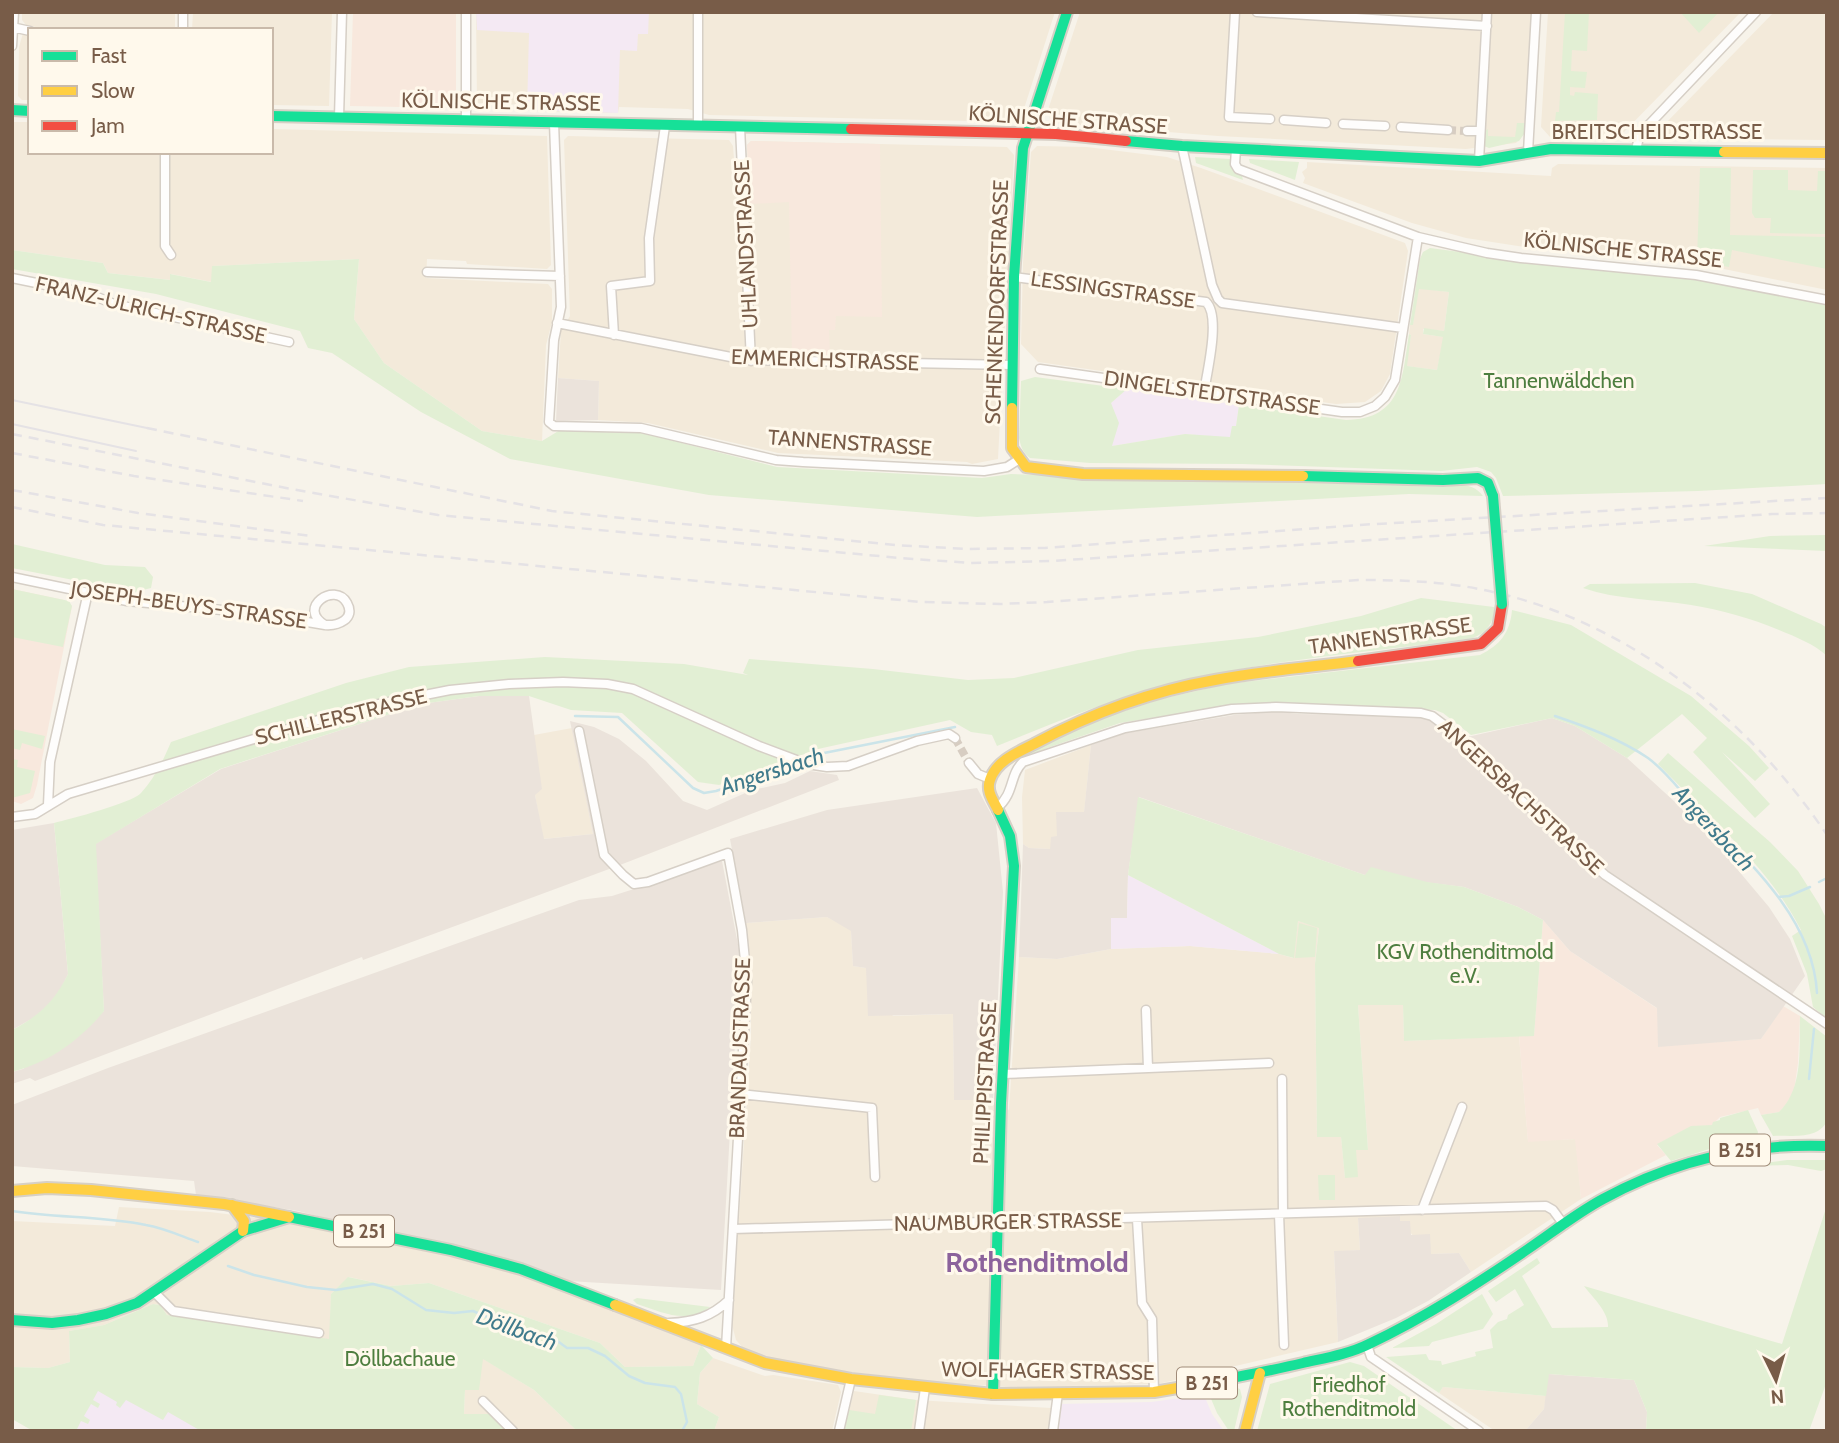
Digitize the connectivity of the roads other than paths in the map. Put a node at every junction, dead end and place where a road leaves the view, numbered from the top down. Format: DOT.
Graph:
graph roads {
  1 [pos="14,12"];
  2 [pos="341,12"];
  3 [pos="466,12"];
  4 [pos="698,12"];
  5 [pos="1067,12"];
  6 [pos="1235,12"];
  7 [pos="1256,12"];
  8 [pos="1487,12"];
  9 [pos="1536,12"];
  10 [pos="1756,12"];
  11 [pos="1487,26"];
  12 [pos="13,27"];
  13 [pos="12,46"];
  14 [pos="273,116"];
  15 [pos="339,117"];
  16 [pos="1270,120"];
  17 [pos="1284,120"];
  18 [pos="466,121"];
  19 [pos="1326,122"];
  20 [pos="554,123"];
  21 [pos="1343,124"];
  22 [pos="665,126"];
  23 [pos="1385,126"];
  24 [pos="698,127"];
  25 [pos="740,127"];
  26 [pos="1401,127"];
  27 [pos="1448,130"];
  28 [pos="1467,131"];
  29 [pos="1480,131"];
  30 [pos="1027,133"];
  31 [pos="1182,146"];
  32 [pos="1236,149"];
  33 [pos="1636,150"];
  34 [pos="1528,152"];
  35 [pos="1827,153"];
  36 [pos="165,154"];
  37 [pos="1479,161"];
  38 [pos="1418,237"];
  39 [pos="171,255"];
  40 [pos="427,272"];
  41 [pos="560,276"];
  42 [pos="1014,277"];
  43 [pos="12,278"];
  44 [pos="1827,300"];
  45 [pos="557,323"];
  46 [pos="1403,328"];
  47 [pos="614,335"];
  48 [pos="289,342"];
  49 [pos="751,361"];
  50 [pos="1012,365"];
  51 [pos="1040,369"];
  52 [pos="1204,392"];
  53 [pos="1022,463"];
  54 [pos="12,577"];
  55 [pos="88,593"];
  56 [pos="326,625"];
  57 [pos="579,731"];
  58 [pos="955,738"];
  59 [pos="969,763"];
  60 [pos="990,779"];
  61 [pos="48,805"];
  62 [pos="997,808"];
  63 [pos="12,817"];
  64 [pos="1146,1010"];
  65 [pos="1827,1024"];
  66 [pos="1269,1063"];
  67 [pos="1149,1068"];
  68 [pos="1003,1074"];
  69 [pos="1282,1079"];
  70 [pos="740,1094"];
  71 [pos="1462,1107"];
  72 [pos="1827,1146"];
  73 [pos="875,1177"];
  74 [pos="12,1191"];
  75 [pos="232,1205"];
  76 [pos="1422,1210"];
  77 [pos="1281,1214"];
  78 [pos="289,1217"];
  79 [pos="1137,1219"];
  80 [pos="999,1221"];
  81 [pos="1564,1225"];
  82 [pos="733,1229"];
  83 [pos="243,1231"];
  84 [pos="155,1293"];
  85 [pos="729,1300"];
  86 [pos="12,1320"];
  87 [pos="666,1323"];
  88 [pos="319,1333"];
  89 [pos="1284,1345"];
  90 [pos="1367,1345"];
  91 [pos="726,1348"];
  92 [pos="1260,1373"];
  93 [pos="850,1379"];
  94 [pos="925,1388"];
  95 [pos="1154,1392"];
  96 [pos="1058,1393"];
  97 [pos="993,1394"];
  98 [pos="483,1401"];
  99 [pos="513,1431"];
  100 [pos="839,1431"];
  101 [pos="919,1431"];
  102 [pos="1053,1431"];
  103 [pos="1245,1431"];
  104 [pos="1479,1431"];
  1 -- 12 [label="street"];
  2 -- 15 [label="street"];
  3 -- 18 [label="street"];
  4 -- 24 [label="street"];
  5 -- 30 [label="main road, SCHENKENDORFSTRASSE"];
  6 -- 16 [label="street"];
  7 -- 11 [label="street"];
  8 -- 11 [label="street"];
  9 -- 34 [label="street"];
  10 -- 33 [label="street"];
  11 -- 29 [label="street"];
  12 -- 13 [label="street"];
  14 -- 15 [label="main road, KÖLNISCHE STRASSE"];
  15 -- 18 [label="main road, KÖLNISCHE STRASSE"];
  17 -- 19 [label="street"];
  18 -- 20 [label="main road, KÖLNISCHE STRASSE"];
  20 -- 22 [label="main road, KÖLNISCHE STRASSE"];
  20 -- 41 [label="street"];
  21 -- 23 [label="street"];
  22 -- 24 [label="main road, KÖLNISCHE STRASSE"];
  22 -- 47 [label="street"];
  24 -- 25 [label="main road, KÖLNISCHE STRASSE"];
  25 -- 30 [label="main road, KÖLNISCHE STRASSE"];
  25 -- 49 [label="street, UHLANDSTRASSE"];
  26 -- 27 [label="street"];
  28 -- 29 [label="street"];
  29 -- 37 [label="street"];
  30 -- 31 [label="main road, KÖLNISCHE STRASSE"];
  30 -- 42 [label="main road, SCHENKENDORFSTRASSE"];
  31 -- 32 [label="main road, KÖLNISCHE STRASSE"];
  31 -- 46 [label="street, LESSINGSTRASSE"];
  32 -- 37 [label="main road, BREITSCHEIDSTRASSE"];
  32 -- 38 [label="street, KÖLNISCHE STRASSE"];
  33 -- 34 [label="main road, BREITSCHEIDSTRASSE"];
  33 -- 35 [label="main road, BREITSCHEIDSTRASSE"];
  34 -- 37 [label="main road, BREITSCHEIDSTRASSE"];
  36 -- 39 [label="street"];
  38 -- 44 [label="street, KÖLNISCHE STRASSE"];
  38 -- 46 [label="street"];
  40 -- 41 [label="street"];
  41 -- 45 [label="street"];
  42 -- 50 [label="main road, SCHENKENDORFSTRASSE"];
  42 -- 52 [label="street, LESSINGSTRASSE"];
  43 -- 48 [label="street, FRANZ-ULRICH-STRASSE"];
  45 -- 47 [label="street, EMMERICHSTRASSE"];
  45 -- 53 [label="street, TANNENSTRASSE"];
  46 -- 52 [label="street, DINGELSTEDTSTRASSE"];
  47 -- 49 [label="street, EMMERICHSTRASSE"];
  49 -- 50 [label="street, EMMERICHSTRASSE"];
  50 -- 53 [label="main road, SCHENKENDORFSTRASSE"];
  51 -- 52 [label="street, DINGELSTEDTSTRASSE"];
  53 -- 60 [label="main road, TANNENSTRASSE, bridge"];
  54 -- 55 [label="street, JOSEPH-BEUYS-STRASSE"];
  55 -- 56 [label="street, JOSEPH-BEUYS-STRASSE"];
  55 -- 61 [label="street"];
  56 -- 56 [label="street, JOSEPH-BEUYS-STRASSE"];
  57 -- 70 [label="street, BRANDAUSTRASSE"];
  58 -- 61 [label="street, SCHILLERSTRASSE"];
  59 -- 60 [label="street"];
  60 -- 62 [label="main road, PHILIPPISTRASSE"];
  61 -- 63 [label="street, SCHILLERSTRASSE"];
  62 -- 65 [label="street, ANGERSBACHSTRASSE"];
  62 -- 68 [label="main road, PHILIPPISTRASSE"];
  64 -- 67 [label="street"];
  66 -- 67 [label="street"];
  67 -- 68 [label="street"];
  68 -- 80 [label="main road, PHILIPPISTRASSE"];
  69 -- 77 [label="street"];
  70 -- 73 [label="street"];
  70 -- 82 [label="street, BRANDAUSTRASSE"];
  71 -- 76 [label="street"];
  72 -- 81 [label="main road, WOLFHAGER STRASSE / B 251"];
  74 -- 75 [label="main road"];
  75 -- 78 [label="main road"];
  75 -- 83 [label="main road"];
  76 -- 77 [label="street, NAUMBURGER STRASSE"];
  76 -- 81 [label="street, NAUMBURGER STRASSE"];
  77 -- 79 [label="street, NAUMBURGER STRASSE"];
  77 -- 89 [label="street"];
  78 -- 83 [label="main road, WOLFHAGER STRASSE / B 251"];
  78 -- 87 [label="main road, WOLFHAGER STRASSE / B 251"];
  79 -- 80 [label="street, NAUMBURGER STRASSE"];
  79 -- 95 [label="street"];
  80 -- 82 [label="street, NAUMBURGER STRASSE"];
  80 -- 97 [label="main road, PHILIPPISTRASSE"];
  81 -- 90 [label="main road, WOLFHAGER STRASSE / B 251"];
  82 -- 85 [label="street, BRANDAUSTRASSE"];
  83 -- 84 [label="main road, WOLFHAGER STRASSE / B 251"];
  84 -- 86 [label="main road, WOLFHAGER STRASSE / B 251"];
  84 -- 88 [label="street"];
  85 -- 87 [label="street"];
  85 -- 91 [label="street, BRANDAUSTRASSE"];
  87 -- 91 [label="main road, WOLFHAGER STRASSE / B 251"];
  90 -- 92 [label="main road, WOLFHAGER STRASSE / B 251"];
  90 -- 104 [label="street"];
  91 -- 93 [label="main road, WOLFHAGER STRASSE / B 251"];
  92 -- 95 [label="main road, WOLFHAGER STRASSE / B 251"];
  92 -- 103 [label="main road"];
  93 -- 94 [label="main road, WOLFHAGER STRASSE / B 251"];
  93 -- 100 [label="street"];
  94 -- 97 [label="main road, WOLFHAGER STRASSE / B 251"];
  94 -- 101 [label="street"];
  95 -- 96 [label="main road, WOLFHAGER STRASSE / B 251"];
  96 -- 97 [label="main road, WOLFHAGER STRASSE / B 251"];
  96 -- 102 [label="street"];
  98 -- 99 [label="street"];
}
